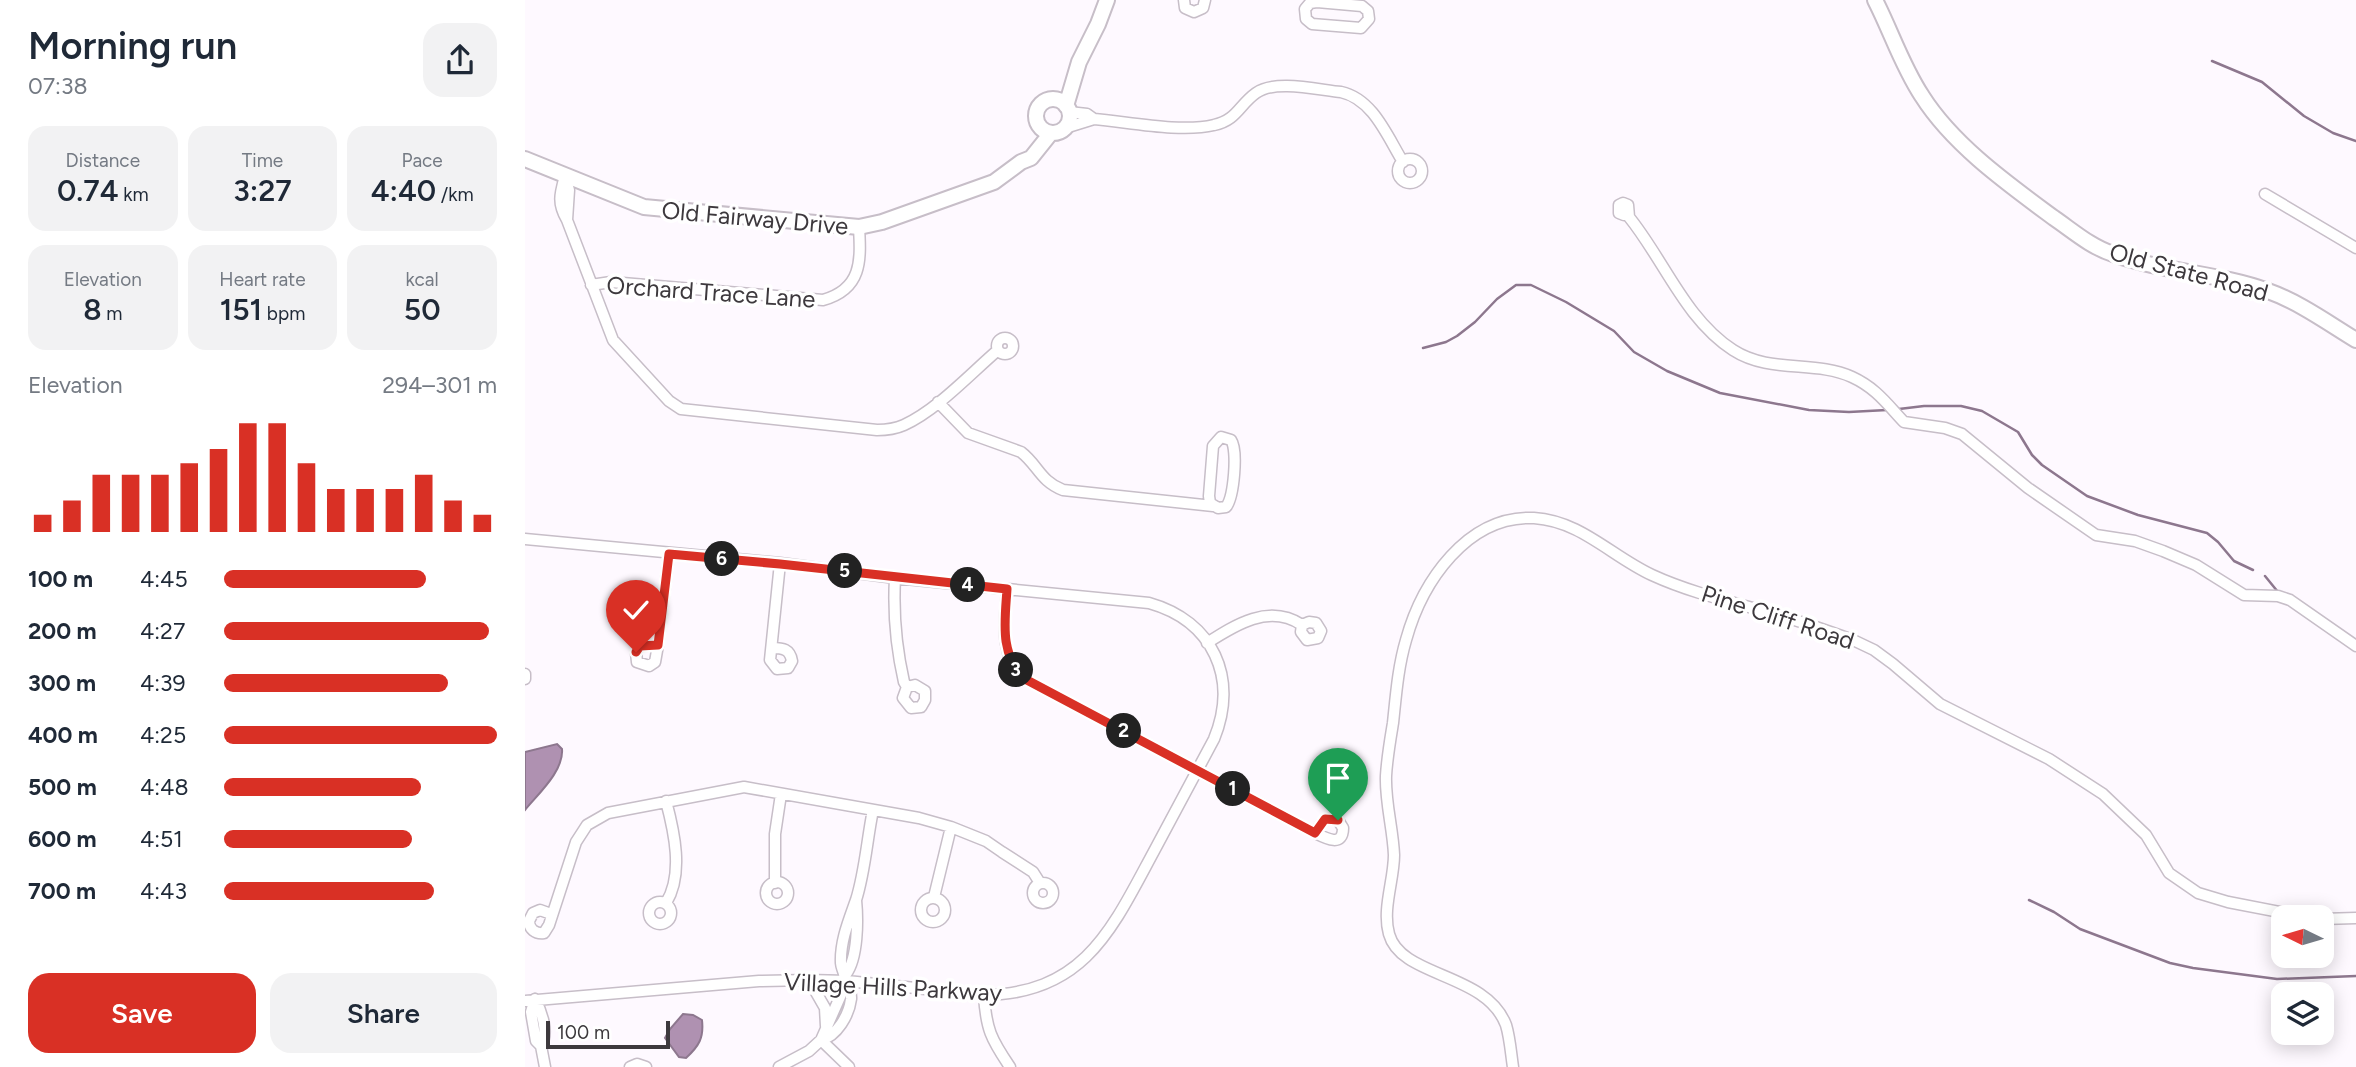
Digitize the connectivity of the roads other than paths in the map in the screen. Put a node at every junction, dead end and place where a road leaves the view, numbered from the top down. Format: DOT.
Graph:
graph roads {
  1 [pos="1107,0"];
  2 [pos="1184,0"];
  3 [pos="1205,0"];
  4 [pos="1875,0"];
  5 [pos="1309,2"];
  6 [pos="1064,106"];
  7 [pos="1094,119"];
  8 [pos="1037,123"];
  9 [pos="1058,130"];
  10 [pos="525,159"];
  11 [pos="1021,162"];
  12 [pos="1403,162"];
  13 [pos="565,176"];
  14 [pos="2265,194"];
  15 [pos="1628,213"];
  16 [pos="859,227"];
  17 [pos="2356,248"];
  18 [pos="591,285"];
  19 [pos="2356,340"];
  20 [pos="997,350"];
  21 [pos="938,402"];
  22 [pos="1213,506"];
  23 [pos="525,539"];
  24 [pos="669,554"];
  25 [pos="780,564"];
  26 [pos="895,578"];
  27 [pos="1007,589"];
  28 [pos="1302,625"];
  29 [pos="1207,643"];
  30 [pos="658,645"];
  31 [pos="2356,646"];
  32 [pos="772,648"];
  33 [pos="907,687"];
  34 [pos="1198,769"];
  35 [pos="781,794"];
  36 [pos="666,800"];
  37 [pos="873,810"];
  38 [pos="951,827"];
  39 [pos="1315,833"];
  40 [pos="775,883"];
  41 [pos="1040,883"];
  42 [pos="934,897"];
  43 [pos="666,903"];
  44 [pos="2271,910"];
  45 [pos="551,914"];
  46 [pos="2356,918"];
  47 [pos="2335,919"];
  48 [pos="847,977"];
  49 [pos="809,980"];
  50 [pos="984,995"];
  51 [pos="530,1000"];
  52 [pos="525,1018"];
  53 [pos="826,1027"];
  54 [pos="535,1035"];
  55 [pos="821,1040"];
  56 [pos="541,1046"];
  57 [pos="545,1067"];
  58 [pos="630,1067"];
  59 [pos="646,1067"];
  60 [pos="779,1067"];
  61 [pos="849,1067"];
  62 [pos="1010,1067"];
  63 [pos="1513,1067"];
  1 -- 6 [label="street"];
  2 -- 3 [label="street"];
  4 -- 19 [label="street, Old State Road"];
  5 -- 5 [label="street"];
  6 -- 7 [label="street"];
  6 -- 8 [label="street"];
  6 -- 9 [label="street"];
  7 -- 9 [label="street"];
  7 -- 12 [label="street"];
  8 -- 9 [label="street"];
  8 -- 11 [label="street"];
  9 -- 11 [label="street, Old Fairway Drive"];
  10 -- 13 [label="street, Old Fairway Drive"];
  11 -- 16 [label="street, Old Fairway Drive"];
  13 -- 16 [label="street, Old Fairway Drive"];
  13 -- 18 [label="street"];
  14 -- 17 [label="street"];
  15 -- 31 [label="street"];
  16 -- 18 [label="street, Orchard Trace Lane"];
  18 -- 21 [label="street"];
  20 -- 21 [label="street"];
  21 -- 22 [label="street"];
  22 -- 22 [label="street"];
  23 -- 24 [label="street, Village Hills Parkway"];
  24 -- 25 [label="street, Village Hills Parkway"];
  24 -- 30 [label="street"];
  25 -- 26 [label="street, Village Hills Parkway"];
  25 -- 32 [label="street"];
  26 -- 27 [label="street, Village Hills Parkway"];
  26 -- 33 [label="street"];
  27 -- 29 [label="street, Village Hills Parkway"];
  27 -- 34 [label="street"];
  28 -- 29 [label="street"];
  29 -- 34 [label="street, Village Hills Parkway"];
  30 -- 30 [label="street"];
  32 -- 32 [label="street"];
  34 -- 39 [label="street"];
  34 -- 50 [label="street, Village Hills Parkway"];
  35 -- 36 [label="street"];
  35 -- 37 [label="street"];
  35 -- 40 [label="street"];
  36 -- 43 [label="street"];
  36 -- 45 [label="street"];
  37 -- 38 [label="street"];
  37 -- 48 [label="street"];
  38 -- 41 [label="street"];
  38 -- 42 [label="street"];
  44 -- 63 [label="street, Pine Cliff Road"];
  46 -- 47 [label="street"];
  48 -- 49 [label="street, Village Hills Parkway"];
  48 -- 50 [label="street, Village Hills Parkway"];
  48 -- 53 [label="street"];
  48 -- 55 [label="street"];
  49 -- 51 [label="street, Village Hills Parkway"];
  49 -- 53 [label="street"];
  50 -- 62 [label="street"];
  51 -- 54 [label="street"];
  51 -- 56 [label="street"];
  52 -- 54 [label="street"];
  53 -- 55 [label="street"];
  54 -- 56 [label="street"];
  55 -- 60 [label="street"];
  55 -- 61 [label="street"];
  56 -- 57 [label="street"];
  58 -- 59 [label="street"];
}
